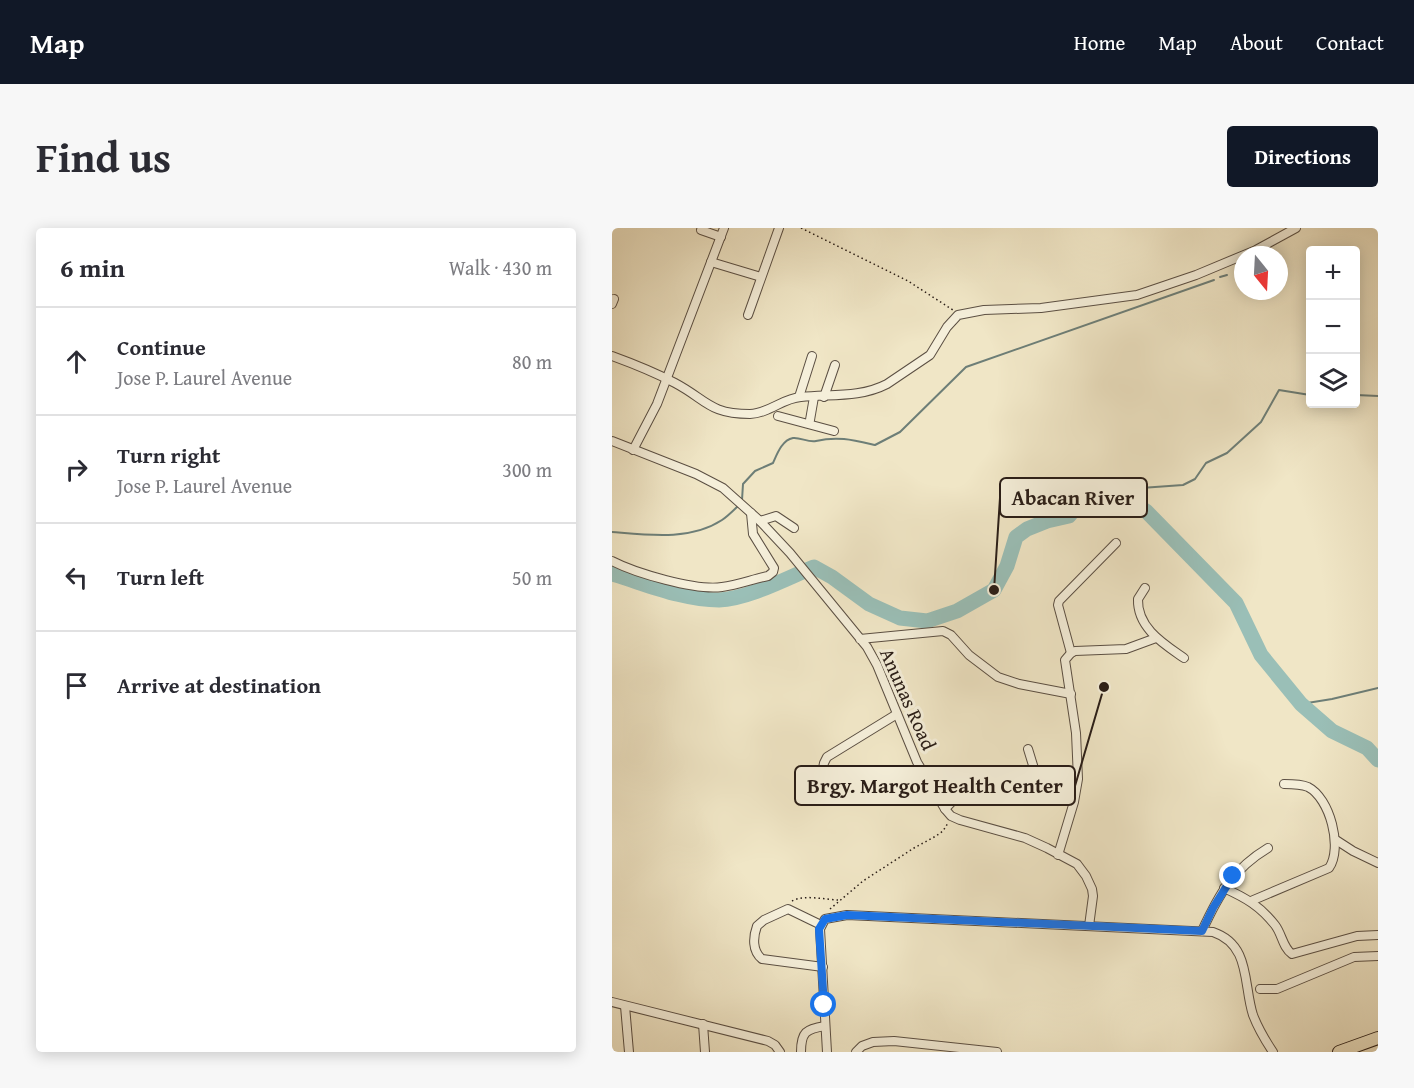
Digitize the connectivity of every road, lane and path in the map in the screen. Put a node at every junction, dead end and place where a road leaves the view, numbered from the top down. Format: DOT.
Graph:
graph roads {
  1 [pos="724,228"];
  2 [pos="779,228"];
  3 [pos="801,228"];
  4 [pos="1296,228"];
  5 [pos="701,230"];
  6 [pos="720,237"];
  7 [pos="711,262"];
  8 [pos="761,277"];
  9 [pos="965,312"];
  10 [pos="748,315"];
  11 [pos="612,356"];
  12 [pos="812,357"];
  13 [pos="835,365"];
  14 [pos="667,379"];
  15 [pos="799,397"];
  16 [pos="814,397"];
  17 [pos="824,397"];
  18 [pos="775,413"];
  19 [pos="810,420"];
  20 [pos="781,426"];
  21 [pos="834,431"];
  22 [pos="612,441"];
  23 [pos="633,450"];
  24 [pos="750,512"];
  25 [pos="760,521"];
  26 [pos="794,528"];
  27 [pos="1116,543"];
  28 [pos="612,561"];
  29 [pos="1145,588"];
  30 [pos="860,639"];
  31 [pos="1156,639"];
  32 [pos="1071,653"];
  33 [pos="1184,658"];
  34 [pos="1071,694"];
  35 [pos="897,714"];
  36 [pos="1028,749"];
  37 [pos="1284,784"];
  38 [pos="819,789"];
  39 [pos="948,813"];
  40 [pos="1336,840"];
  41 [pos="1268,848"];
  42 [pos="1058,855"];
  43 [pos="1378,863"];
  44 [pos="1224,888"];
  45 [pos="841,899"];
  46 [pos="1251,901"];
  47 [pos="788,909"];
  48 [pos="823,922"];
  49 [pos="1089,926"];
  50 [pos="1202,931"];
  51 [pos="1378,935"];
  52 [pos="1378,956"];
  53 [pos="823,967"];
  54 [pos="1260,989"];
  55 [pos="612,1002"];
  56 [pos="625,1006"];
  57 [pos="703,1024"];
  58 [pos="825,1026"];
  59 [pos="1378,1038"];
  60 [pos="629,1052"];
  61 [pos="705,1052"];
  62 [pos="780,1052"];
  63 [pos="801,1052"];
  64 [pos="827,1052"];
  65 [pos="856,1052"];
  66 [pos="997,1052"];
  67 [pos="1273,1052"];
  68 [pos="1339,1052"];
  1 -- 6 [label="street"];
  2 -- 8 [label="street"];
  3 -- 9 [label="path"];
  4 -- 9 [label="street"];
  5 -- 6 [label="street"];
  6 -- 7 [label="street"];
  7 -- 8 [label="street"];
  7 -- 14 [label="street"];
  8 -- 10 [label="street"];
  9 -- 17 [label="street"];
  11 -- 14 [label="street"];
  12 -- 15 [label="street"];
  13 -- 17 [label="street"];
  14 -- 18 [label="street"];
  14 -- 23 [label="street"];
  15 -- 16 [label="street"];
  15 -- 18 [label="street"];
  16 -- 17 [label="street"];
  16 -- 19 [label="street"];
  18 -- 20 [label="street"];
  18 -- 21 [label="street"];
  22 -- 23 [label="street, Anunas Road"];
  23 -- 24 [label="street, Anunas Road"];
  24 -- 25 [label="street, Anunas Road"];
  24 -- 28 [label="street"];
  25 -- 26 [label="street"];
  25 -- 30 [label="street, Anunas Road"];
  27 -- 32 [label="street"];
  29 -- 31 [label="street"];
  30 -- 34 [label="street"];
  30 -- 35 [label="street, Anunas Road"];
  31 -- 32 [label="street"];
  31 -- 33 [label="street"];
  32 -- 34 [label="street"];
  34 -- 42 [label="street"];
  35 -- 38 [label="street"];
  35 -- 39 [label="street, Anunas Road"];
  36 -- 39 [label="street"];
  37 -- 40 [label="street"];
  39 -- 42 [label="street"];
  39 -- 45 [label="path"];
  40 -- 43 [label="street"];
  40 -- 46 [label="street"];
  41 -- 44 [label="street"];
  42 -- 49 [label="street"];
  44 -- 46 [label="street"];
  44 -- 50 [label="street"];
  45 -- 47 [label="path"];
  45 -- 48 [label="path"];
  46 -- 51 [label="street"];
  47 -- 48 [label="street"];
  47 -- 53 [label="street"];
  48 -- 49 [label="street"];
  48 -- 53 [label="street"];
  49 -- 50 [label="street"];
  50 -- 67 [label="street"];
  52 -- 54 [label="street"];
  53 -- 58 [label="street"];
  55 -- 56 [label="street"];
  56 -- 57 [label="street"];
  56 -- 60 [label="street"];
  57 -- 61 [label="street"];
  57 -- 62 [label="street"];
  58 -- 63 [label="street"];
  58 -- 64 [label="street"];
  59 -- 68 [label="highway"];
  65 -- 66 [label="street"];
}
